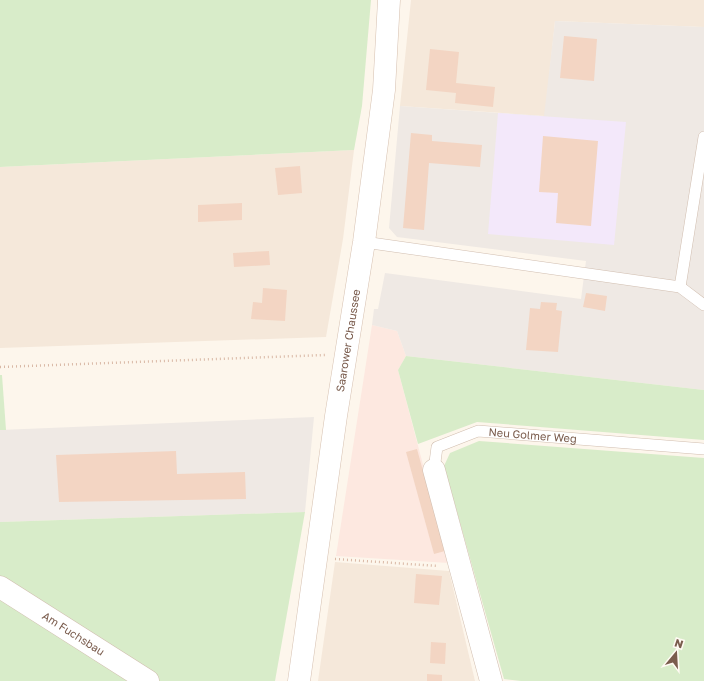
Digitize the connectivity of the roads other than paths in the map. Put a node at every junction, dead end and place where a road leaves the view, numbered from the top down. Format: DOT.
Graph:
graph roads {
  1 [pos="389,0"];
  2 [pos="704,137"];
  3 [pos="364,242"];
  4 [pos="680,286"];
  5 [pos="704,305"];
  6 [pos="704,449"];
  7 [pos="434,470"];
  8 [pos="0,587"];
  9 [pos="148,681"];
  10 [pos="299,681"];
  11 [pos="491,681"];
  1 -- 3 [label="main road, Saarower Chaussee"];
  2 -- 4 [label="lane"];
  3 -- 4 [label="lane"];
  3 -- 10 [label="main road, Saarower Chaussee"];
  4 -- 5 [label="lane"];
  6 -- 7 [label="lane, Neu Golmer Weg"];
  7 -- 11 [label="main road, Neu Golmer Weg"];
  8 -- 9 [label="main road, Am Fuchsbau"];
}
